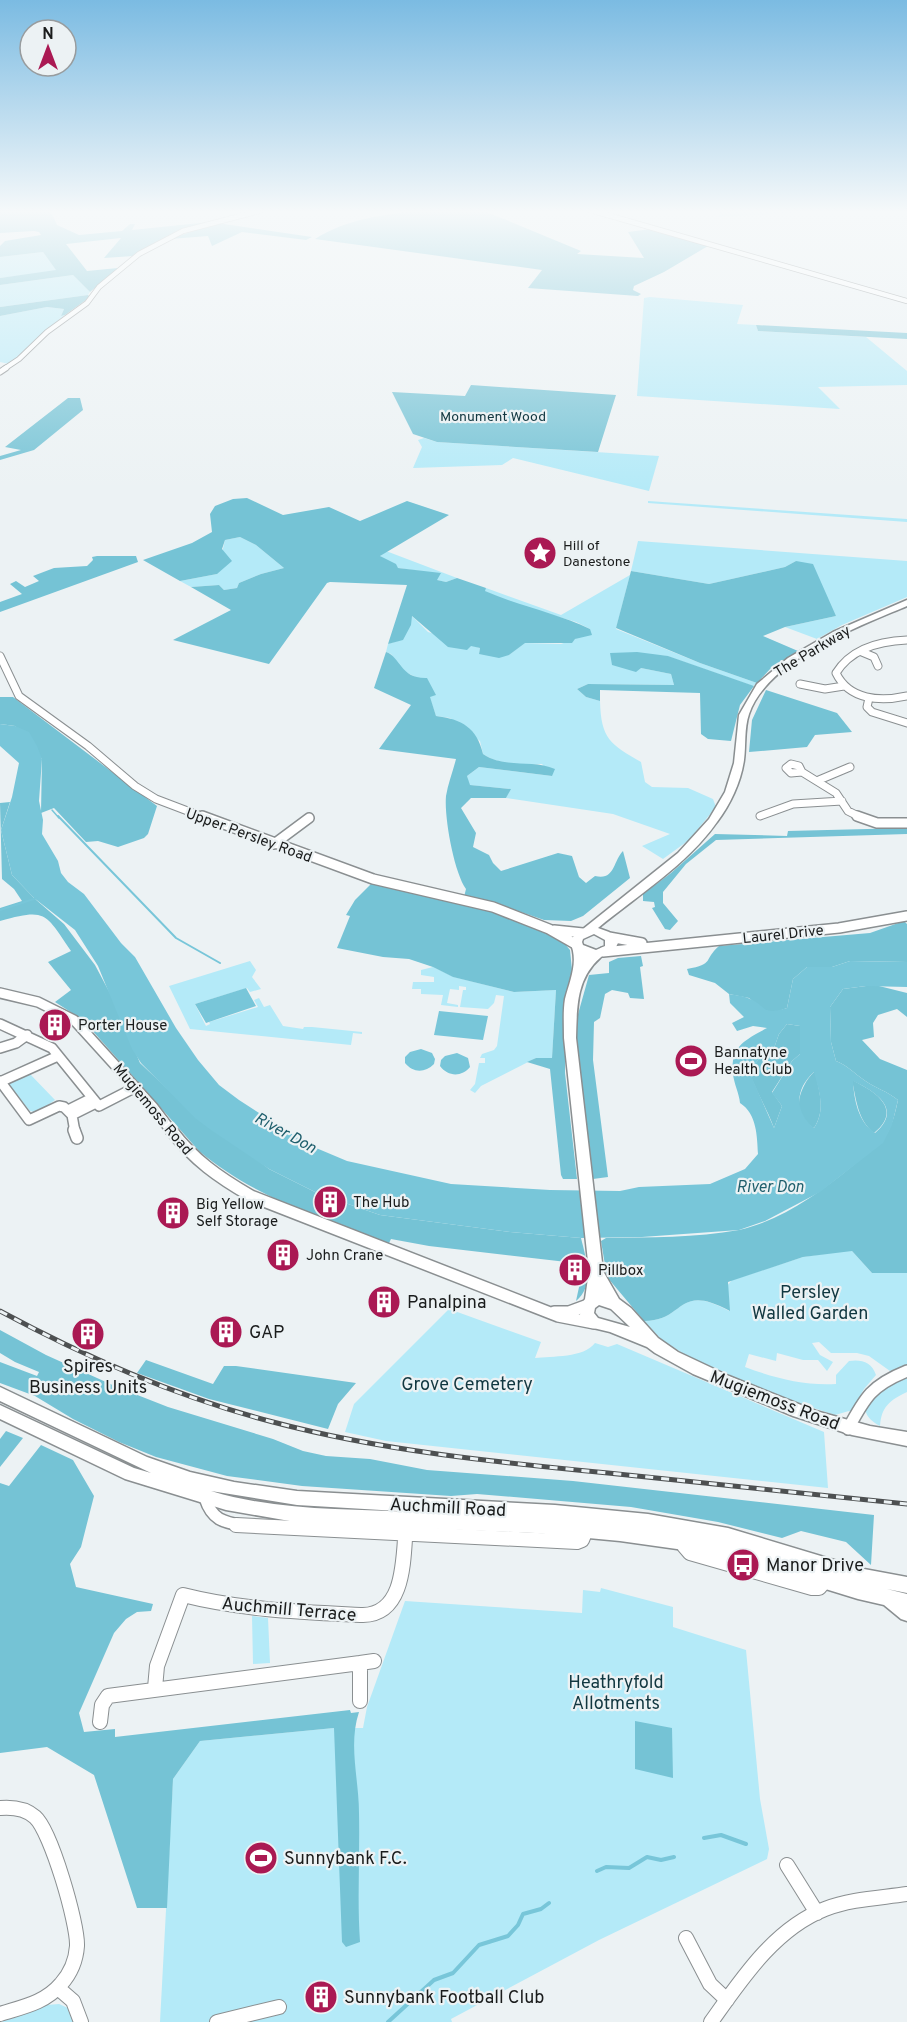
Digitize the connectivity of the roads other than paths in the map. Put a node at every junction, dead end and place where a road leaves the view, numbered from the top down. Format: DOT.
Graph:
graph roads {
  1 [pos="85,304"];
  2 [pos="0,372"];
  3 [pos="907,603"];
  4 [pos="907,640"];
  5 [pos="862,651"];
  6 [pos="0,656"];
  7 [pos="878,666"];
  8 [pos="800,684"];
  9 [pos="844,686"];
  10 [pos="907,696"];
  11 [pos="869,698"];
  12 [pos="907,723"];
  13 [pos="830,764"];
  14 [pos="850,767"];
  15 [pos="840,771"];
  16 [pos="802,772"];
  17 [pos="819,780"];
  18 [pos="842,801"];
  19 [pos="766,805"];
  20 [pos="775,811"];
  21 [pos="760,816"];
  22 [pos="309,818"];
  23 [pos="907,823"];
  24 [pos="274,844"];
  25 [pos="629,898"];
  26 [pos="907,916"];
  27 [pos="549,929"];
  28 [pos="584,932"];
  29 [pos="608,936"];
  30 [pos="657,945"];
  31 [pos="578,946"];
  32 [pos="600,953"];
  33 [pos="579,975"];
  34 [pos="0,993"];
  35 [pos="0,1024"];
  36 [pos="27,1035"];
  37 [pos="0,1048"];
  38 [pos="58,1056"];
  39 [pos="0,1082"];
  40 [pos="136,1087"];
  41 [pos="94,1100"];
  42 [pos="70,1112"];
  43 [pos="77,1138"];
  44 [pos="596,1268"];
  45 [pos="590,1303"];
  46 [pos="616,1305"];
  47 [pos="548,1311"];
  48 [pos="594,1323"];
  49 [pos="610,1326"];
  50 [pos="649,1341"];
  51 [pos="907,1371"];
  52 [pos="0,1394"];
  53 [pos="0,1412"];
  54 [pos="848,1429"];
  55 [pos="907,1439"];
  56 [pos="406,1519"];
  57 [pos="907,1586"];
  58 [pos="881,1588"];
  59 [pos="907,1591"];
  60 [pos="907,1602"];
  61 [pos="907,1613"];
  62 [pos="374,1661"];
  63 [pos="360,1663"];
  64 [pos="155,1688"];
  65 [pos="360,1701"];
  66 [pos="100,1722"];
  67 [pos="0,1808"];
  68 [pos="787,1865"];
  69 [pos="907,1894"];
  70 [pos="817,1913"];
  71 [pos="686,1938"];
  72 [pos="58,1988"];
  73 [pos="727,2000"];
  74 [pos="279,2007"];
  75 [pos="0,2014"];
  76 [pos="81,2022"];
  77 [pos="217,2022"];
  78 [pos="711,2022"];
  1 -- 2 [label="street"];
  3 -- 25 [label="main road, The Parkway"];
  4 -- 5 [label="street"];
  5 -- 7 [label="street"];
  5 -- 9 [label="street"];
  6 -- 24 [label="street, Upper Persley Road"];
  8 -- 9 [label="street"];
  9 -- 11 [label="street"];
  10 -- 11 [label="street"];
  11 -- 12 [label="street"];
  13 -- 15 [label="street"];
  14 -- 15 [label="street"];
  15 -- 17 [label="street"];
  16 -- 17 [label="street"];
  17 -- 18 [label="street"];
  18 -- 20 [label="street"];
  18 -- 23 [label="street"];
  19 -- 20 [label="street"];
  20 -- 21 [label="street"];
  22 -- 24 [label="street"];
  24 -- 27 [label="street, Upper Persley Road"];
  25 -- 28 [label="main road"];
  25 -- 29 [label="main road"];
  26 -- 30 [label="street, Laurel Drive"];
  27 -- 28 [label="street, Upper Persley Road"];
  27 -- 31 [label="street, Upper Persley Road"];
  28 -- 29 [label="main road"];
  28 -- 31 [label="main road"];
  29 -- 30 [label="street, Laurel Drive"];
  29 -- 32 [label="main road"];
  30 -- 32 [label="street, Laurel Drive"];
  31 -- 32 [label="main road"];
  31 -- 33 [label="main road"];
  32 -- 33 [label="main road"];
  33 -- 44 [label="main road"];
  34 -- 40 [label="street, Mugiemoss Road"];
  35 -- 36 [label="street"];
  36 -- 37 [label="street"];
  36 -- 38 [label="street"];
  38 -- 39 [label="street"];
  38 -- 41 [label="street"];
  39 -- 42 [label="street"];
  40 -- 41 [label="street"];
  40 -- 47 [label="street, Mugiemoss Road"];
  41 -- 42 [label="street"];
  42 -- 43 [label="street"];
  44 -- 45 [label="main road"];
  44 -- 46 [label="main road"];
  45 -- 46 [label="main road"];
  45 -- 47 [label="street, Mugiemoss Road"];
  45 -- 48 [label="main road"];
  46 -- 49 [label="main road"];
  46 -- 50 [label="main road"];
  47 -- 48 [label="street, Mugiemoss Road"];
  48 -- 49 [label="main road"];
  49 -- 50 [label="main road"];
  50 -- 54 [label="main road, Mugiemoss Road"];
  51 -- 54 [label="street"];
  52 -- 56 [label="main road, Auchmill Road"];
  53 -- 56 [label="main road, Auchmill Road"];
  54 -- 55 [label="main road, Mugiemoss Road"];
  56 -- 58 [label="main road, Auchmill Road"];
  56 -- 58 [label="main road, Auchmill Road"];
  56 -- 64 [label="street, Auchmill Terrace"];
  57 -- 58 [label="main road, Auchmill Road"];
  58 -- 59 [label="main road"];
  58 -- 60 [label="main road, Auchmill Road"];
  58 -- 61 [label="main road"];
  62 -- 63 [label="street"];
  63 -- 64 [label="street"];
  63 -- 65 [label="street"];
  64 -- 66 [label="street"];
  67 -- 72 [label="street"];
  68 -- 70 [label="street"];
  69 -- 70 [label="street"];
  70 -- 73 [label="street"];
  71 -- 73 [label="street"];
  72 -- 75 [label="street"];
  72 -- 76 [label="street"];
  73 -- 78 [label="street"];
  74 -- 77 [label="street"];
}
